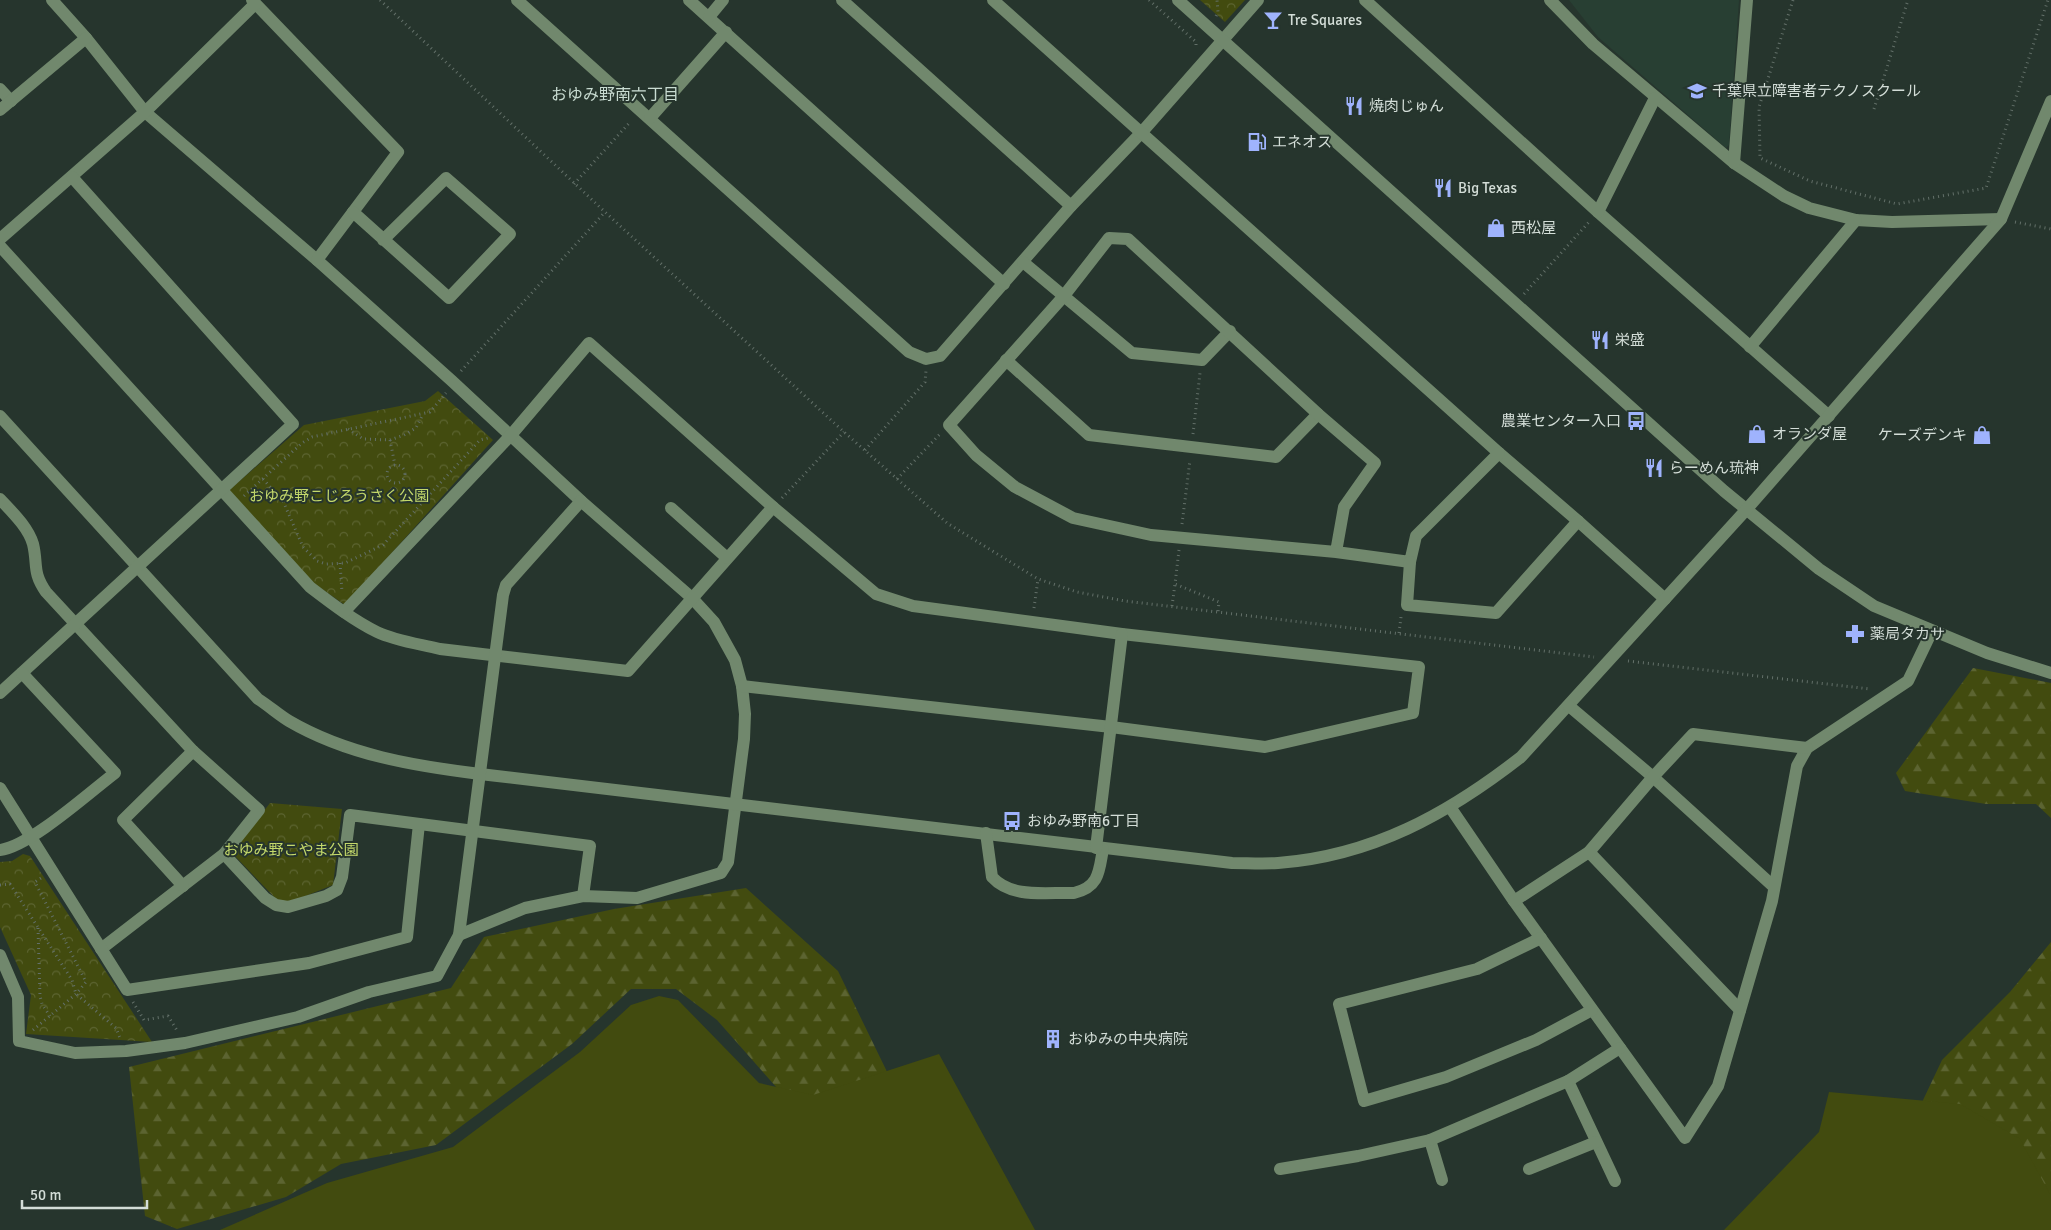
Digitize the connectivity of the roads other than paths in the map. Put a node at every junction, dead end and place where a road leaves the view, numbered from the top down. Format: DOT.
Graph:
graph roads {
  1 [pos="52,0"];
  2 [pos="516,0"];
  3 [pos="689,0"];
  4 [pos="723,0"];
  5 [pos="842,0"];
  6 [pos="994,0"];
  7 [pos="1178,0"];
  8 [pos="1258,0"];
  9 [pos="1364,0"];
  10 [pos="1550,0"];
  11 [pos="1747,0"];
  12 [pos="254,2"];
  13 [pos="708,17"];
  14 [pos="726,32"];
  15 [pos="86,38"];
  16 [pos="1223,41"];
  17 [pos="0,89"];
  18 [pos="1655,98"];
  19 [pos="11,101"];
  20 [pos="2051,101"];
  21 [pos="0,110"];
  22 [pos="145,112"];
  23 [pos="650,118"];
  24 [pos="1142,132"];
  25 [pos="1734,163"];
  26 [pos="72,177"];
  27 [pos="1071,206"];
  28 [pos="353,212"];
  29 [pos="1598,212"];
  30 [pos="2002,219"];
  31 [pos="1856,220"];
  32 [pos="0,239"];
  33 [pos="383,240"];
  34 [pos="0,246"];
  35 [pos="317,260"];
  36 [pos="1023,262"];
  37 [pos="1004,284"];
  38 [pos="1063,297"];
  39 [pos="1230,331"];
  40 [pos="1750,347"];
  41 [pos="1006,360"];
  42 [pos="1318,414"];
  43 [pos="0,416"];
  44 [pos="1829,416"];
  45 [pos="511,435"];
  46 [pos="1499,453"];
  47 [pos="222,490"];
  48 [pos="1,502"];
  49 [pos="581,502"];
  50 [pos="774,507"];
  51 [pos="672,508"];
  52 [pos="1746,510"];
  53 [pos="1578,521"];
  54 [pos="1336,552"];
  55 [pos="727,558"];
  56 [pos="1410,562"];
  57 [pos="138,566"];
  58 [pos="692,598"];
  59 [pos="1665,599"];
  60 [pos="344,612"];
  61 [pos="74,625"];
  62 [pos="1932,631"];
  63 [pos="1122,634"];
  64 [pos="495,655"];
  65 [pos="2051,672"];
  66 [pos="22,673"];
  67 [pos="742,686"];
  68 [pos="0,693"];
  69 [pos="1569,706"];
  70 [pos="1111,727"];
  71 [pos="1807,748"];
  72 [pos="193,751"];
  73 [pos="480,774"];
  74 [pos="1653,777"];
  75 [pos="0,788"];
  76 [pos="737,803"];
  77 [pos="1450,807"];
  78 [pos="419,824"];
  79 [pos="473,830"];
  80 [pos="986,832"];
  81 [pos="30,838"];
  82 [pos="1099,848"];
  83 [pos="0,850"];
  84 [pos="1589,852"];
  85 [pos="224,854"];
  86 [pos="183,886"];
  87 [pos="1773,886"];
  88 [pos="583,896"];
  89 [pos="1514,901"];
  90 [pos="459,935"];
  91 [pos="1541,938"];
  92 [pos="101,949"];
  93 [pos="0,955"];
  94 [pos="1592,1010"];
  95 [pos="1740,1010"];
  96 [pos="1620,1048"];
  97 [pos="1568,1081"];
  98 [pos="1430,1140"];
  99 [pos="1596,1142"];
  100 [pos="1529,1169"];
  101 [pos="1280,1170"];
  102 [pos="1442,1180"];
  103 [pos="1615,1181"];
  1 -- 15 [label="street"];
  2 -- 23 [label="street"];
  3 -- 13 [label="street"];
  4 -- 13 [label="street"];
  5 -- 27 [label="street"];
  6 -- 24 [label="street"];
  7 -- 16 [label="street"];
  8 -- 16 [label="street"];
  9 -- 29 [label="street"];
  10 -- 18 [label="street"];
  11 -- 25 [label="street"];
  12 -- 22 [label="street"];
  12 -- 28 [label="street"];
  13 -- 14 [label="street"];
  14 -- 23 [label="street"];
  14 -- 37 [label="street"];
  15 -- 19 [label="street"];
  15 -- 22 [label="street"];
  16 -- 24 [label="street"];
  16 -- 52 [label="street"];
  17 -- 19 [label="street"];
  18 -- 25 [label="street"];
  18 -- 29 [label="street"];
  19 -- 21 [label="street"];
  20 -- 30 [label="street"];
  22 -- 26 [label="street"];
  22 -- 35 [label="street"];
  23 -- 37 [label="street"];
  24 -- 27 [label="street"];
  24 -- 46 [label="street"];
  25 -- 31 [label="street"];
  26 -- 32 [label="street"];
  26 -- 47 [label="street"];
  27 -- 36 [label="street"];
  28 -- 33 [label="street"];
  28 -- 35 [label="street"];
  29 -- 40 [label="street"];
  30 -- 31 [label="street"];
  30 -- 44 [label="street"];
  31 -- 40 [label="street"];
  33 -- 33 [label="street"];
  34 -- 47 [label="street"];
  35 -- 45 [label="street"];
  36 -- 37 [label="street"];
  36 -- 38 [label="street"];
  38 -- 39 [label="street"];
  38 -- 39 [label="street"];
  38 -- 41 [label="street"];
  39 -- 42 [label="street"];
  40 -- 44 [label="street"];
  41 -- 42 [label="street"];
  41 -- 54 [label="street"];
  42 -- 54 [label="street"];
  43 -- 57 [label="street"];
  44 -- 52 [label="street"];
  45 -- 49 [label="street"];
  45 -- 50 [label="street"];
  45 -- 60 [label="street"];
  46 -- 53 [label="street"];
  46 -- 56 [label="street"];
  47 -- 57 [label="street"];
  47 -- 60 [label="street"];
  48 -- 61 [label="street"];
  49 -- 58 [label="street"];
  49 -- 64 [label="street"];
  50 -- 55 [label="street"];
  50 -- 63 [label="street"];
  51 -- 55 [label="street"];
  52 -- 59 [label="street"];
  52 -- 62 [label="street"];
  53 -- 56 [label="street"];
  53 -- 59 [label="street"];
  54 -- 56 [label="street"];
  55 -- 58 [label="street"];
  57 -- 61 [label="street"];
  57 -- 73 [label="street"];
  58 -- 64 [label="street"];
  58 -- 67 [label="street"];
  59 -- 69 [label="street"];
  60 -- 64 [label="street"];
  61 -- 66 [label="street"];
  61 -- 72 [label="street"];
  62 -- 65 [label="street"];
  62 -- 71 [label="street"];
  63 -- 70 [label="street"];
  63 -- 70 [label="street"];
  64 -- 73 [label="street"];
  66 -- 68 [label="street"];
  66 -- 81 [label="street"];
  67 -- 70 [label="street"];
  67 -- 76 [label="street"];
  69 -- 74 [label="street"];
  69 -- 77 [label="street"];
  70 -- 82 [label="street"];
  71 -- 74 [label="street"];
  71 -- 87 [label="street"];
  72 -- 85 [label="street"];
  72 -- 86 [label="street"];
  73 -- 76 [label="street"];
  73 -- 79 [label="street"];
  74 -- 84 [label="street"];
  74 -- 87 [label="street"];
  75 -- 81 [label="street"];
  76 -- 80 [label="street"];
  76 -- 88 [label="street"];
  77 -- 82 [label="street"];
  77 -- 89 [label="street"];
  78 -- 79 [label="street"];
  78 -- 85 [label="street"];
  78 -- 92 [label="street"];
  79 -- 88 [label="street"];
  79 -- 90 [label="street"];
  80 -- 82 [label="street"];
  80 -- 82 [label="street"];
  81 -- 83 [label="street"];
  81 -- 92 [label="street"];
  84 -- 89 [label="street"];
  84 -- 95 [label="street"];
  85 -- 86 [label="street"];
  86 -- 92 [label="street"];
  87 -- 95 [label="street"];
  88 -- 90 [label="street"];
  89 -- 91 [label="street"];
  90 -- 93 [label="street"];
  91 -- 94 [label="street"];
  91 -- 94 [label="street"];
  94 -- 96 [label="street"];
  95 -- 96 [label="street"];
  96 -- 97 [label="street"];
  97 -- 98 [label="street"];
  97 -- 99 [label="street"];
  98 -- 101 [label="street"];
  98 -- 102 [label="street"];
  99 -- 100 [label="street"];
  99 -- 103 [label="street"];
}
